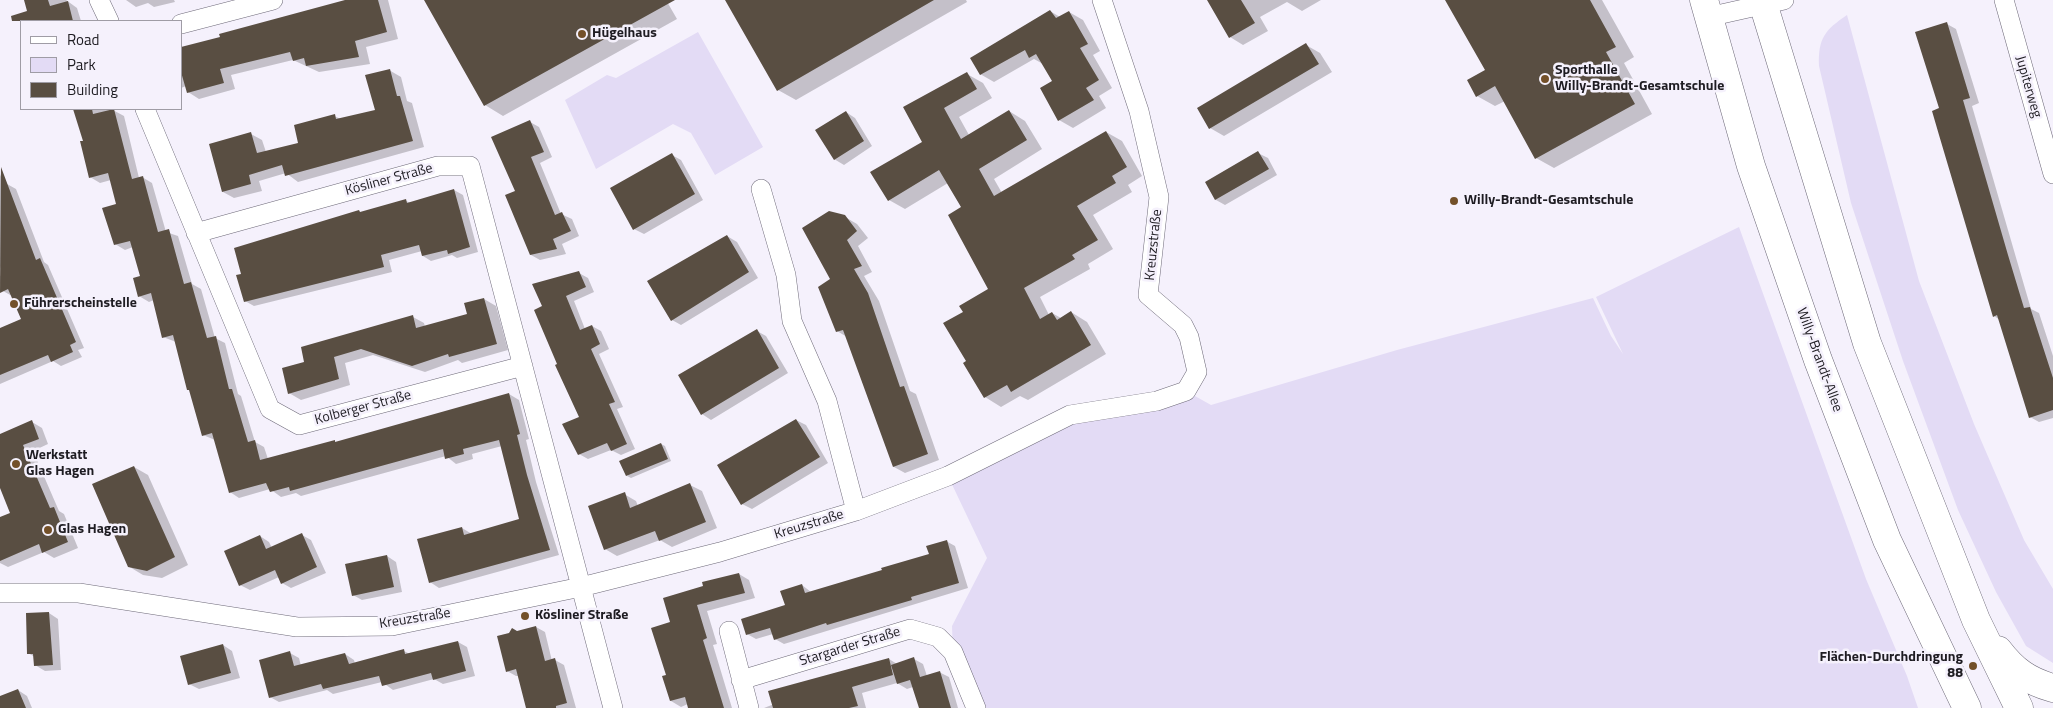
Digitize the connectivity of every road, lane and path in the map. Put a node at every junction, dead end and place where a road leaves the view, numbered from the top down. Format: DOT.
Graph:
graph roads {
  1 [pos="99,0"];
  2 [pos="273,0"];
  3 [pos="1102,0"];
  4 [pos="2004,0"];
  5 [pos="1770,1"];
  6 [pos="1706,8"];
  7 [pos="109,20"];
  8 [pos="182,24"];
  9 [pos="145,110"];
  10 [pos="2053,174"];
  11 [pos="761,189"];
  12 [pos="196,234"];
  13 [pos="523,366"];
  14 [pos="856,511"];
  15 [pos="1900,567"];
  16 [pos="581,587"];
  17 [pos="0,592"];
  18 [pos="1976,620"];
  19 [pos="729,631"];
  20 [pos="741,680"];
  21 [pos="2053,688"];
  22 [pos="613,708"];
  23 [pos="749,708"];
  24 [pos="976,708"];
  25 [pos="1948,708"];
  26 [pos="1967,708"];
  27 [pos="2019,708"];
  1 -- 7 [label="street"];
  2 -- 8 [label="street"];
  3 -- 14 [label="street, Kreuzstraße"];
  4 -- 10 [label="street, Jupiterweg"];
  5 -- 6 [label="street"];
  5 -- 18 [label="main road"];
  6 -- 15 [label="main road, Willy-Brandt-Allee"];
  9 -- 12 [label="street, Kolberger Straße"];
  11 -- 14 [label="street"];
  12 -- 13 [label="street, Kolberger Straße"];
  12 -- 13 [label="street, Kösliner Straße"];
  13 -- 16 [label="street"];
  14 -- 16 [label="street, Kreuzstraße"];
  15 -- 25 [label="main road"];
  15 -- 26 [label="main road, Willy-Brandt-Allee"];
  16 -- 17 [label="street, Kreuzstraße"];
  16 -- 22 [label="street"];
  18 -- 21 [label="main road"];
  18 -- 27 [label="main road"];
  19 -- 20 [label="street"];
  20 -- 23 [label="street"];
  20 -- 24 [label="street, Stargarder Straße"];
}
